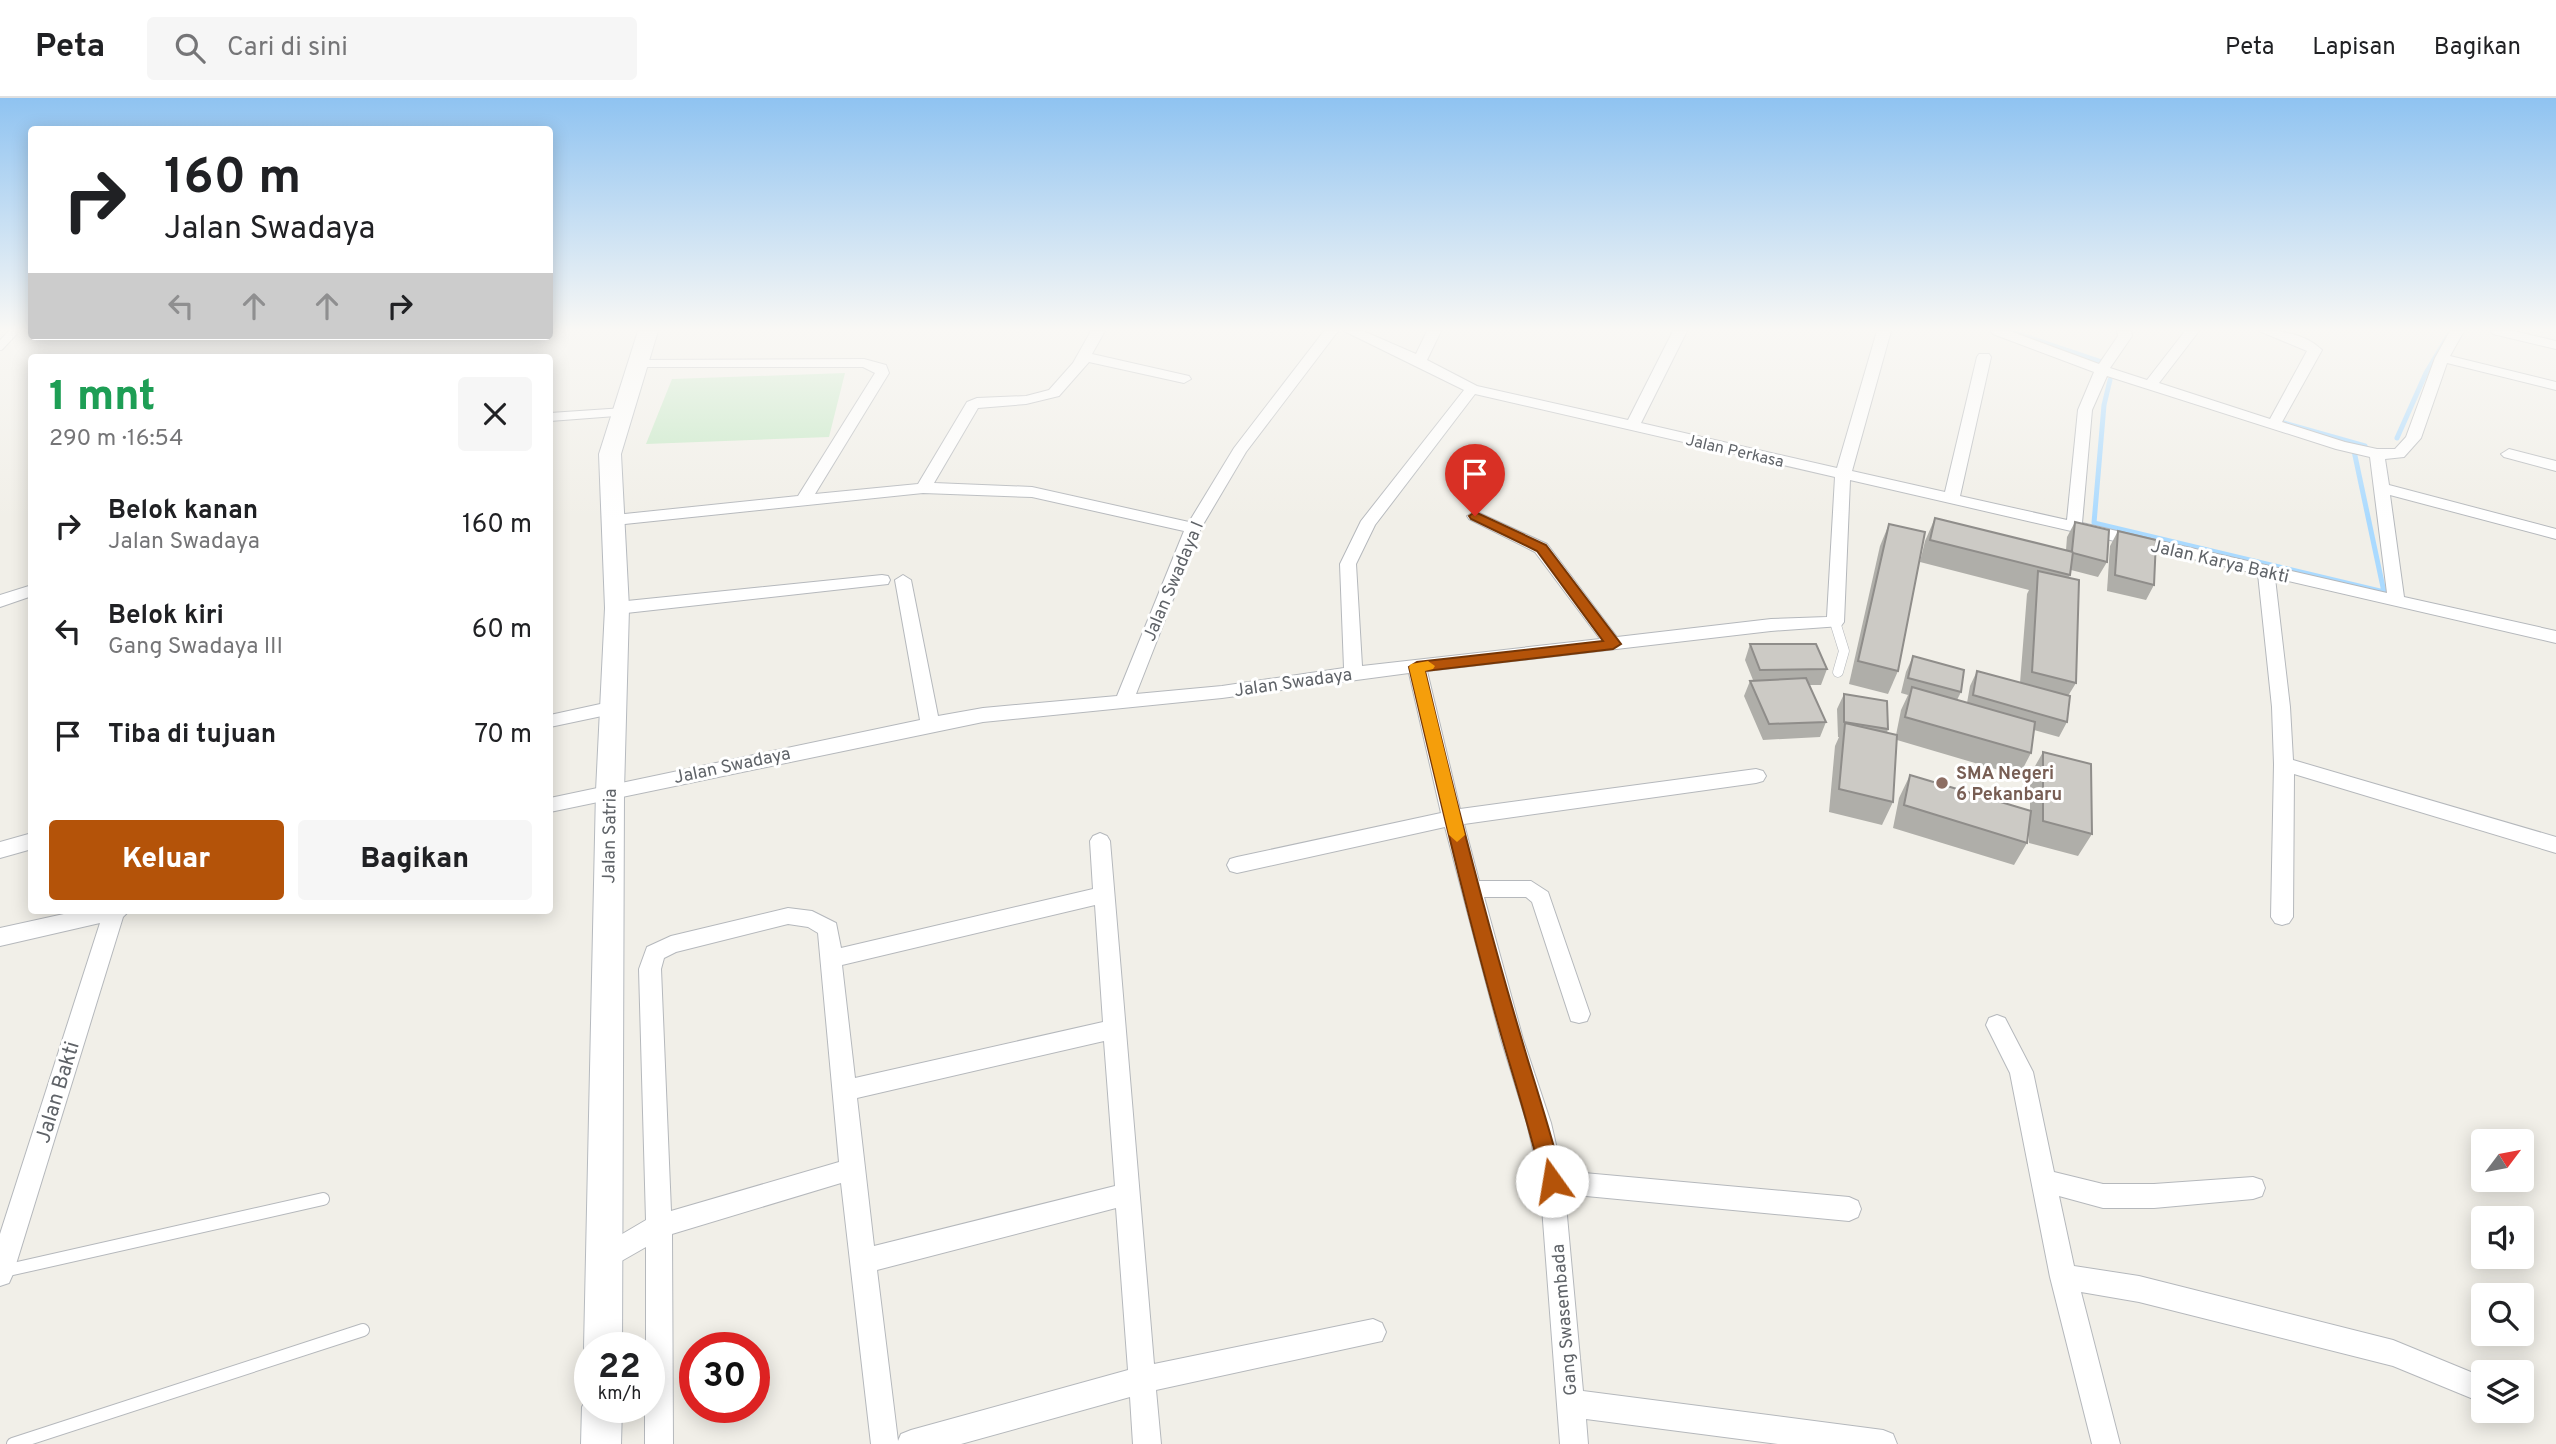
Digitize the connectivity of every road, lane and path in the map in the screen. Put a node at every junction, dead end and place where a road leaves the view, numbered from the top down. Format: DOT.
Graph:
graph roads {
  1 [pos="629,394"];
  2 [pos="869,394"];
  3 [pos="1051,394"];
  4 [pos="1283,394"];
  5 [pos="1468,394"];
  6 [pos="1493,394"];
  7 [pos="1648,394"];
  8 [pos="1866,394"];
  9 [pos="1976,394"];
  10 [pos="2092,394"];
  11 [pos="2178,394"];
  12 [pos="2291,394"];
  13 [pos="2429,394"];
  14 [pos="624,412"];
  15 [pos="553,416"];
  16 [pos="2274,424"];
  17 [pos="1632,426"];
  18 [pos="2377,454"];
  19 [pos="2509,454"];
  20 [pos="2556,466"];
  21 [pos="1843,475"];
  22 [pos="923,488"];
  23 [pos="2382,488"];
  24 [pos="804,500"];
  25 [pos="1951,500"];
  26 [pos="1475,516"];
  27 [pos="615,520"];
  28 [pos="1193,528"];
  29 [pos="2074,528"];
  30 [pos="2556,534"];
  31 [pos="2266,571"];
  32 [pos="882,580"];
  33 [pos="903,580"];
  34 [pos="28,591"];
  35 [pos="2396,600"];
  36 [pos="0,601"];
  37 [pos="617,608"];
  38 [pos="1835,622"];
  39 [pos="2556,637"];
  40 [pos="1613,644"];
  41 [pos="1417,667"];
  42 [pos="1353,673"];
  43 [pos="1838,673"];
  44 [pos="1124,701"];
  45 [pos="614,707"];
  46 [pos="553,720"];
  47 [pos="930,724"];
  48 [pos="2284,764"];
  49 [pos="1756,776"];
  50 [pos="610,791"];
  51 [pos="553,804"];
  52 [pos="1452,818"];
  53 [pos="1100,841"];
  54 [pos="28,842"];
  55 [pos="2556,845"];
  56 [pos="0,850"];
  57 [pos="1237,865"];
  58 [pos="1473,889"];
  59 [pos="1104,895"];
  60 [pos="103,914"];
  61 [pos="115,914"];
  62 [pos="2282,917"];
  63 [pos="0,937"];
  64 [pos="831,959"];
  65 [pos="1579,1014"];
  66 [pos="1997,1026"];
  67 [pos="1114,1030"];
  68 [pos="844,1091"];
  69 [pos="852,1169"];
  70 [pos="1552,1181"];
  71 [pos="2043,1181"];
  72 [pos="2253,1188"];
  73 [pos="1127,1194"];
  74 [pos="323,1199"];
  75 [pos="1849,1209"];
  76 [pos="659,1226"];
  77 [pos="604,1259"];
  78 [pos="863,1261"];
  79 [pos="0,1273"];
  80 [pos="2063,1277"];
  81 [pos="363,1330"];
  82 [pos="603,1332"];
  83 [pos="1373,1332"];
  84 [pos="1142,1380"];
  85 [pos="2471,1385"];
  86 [pos="1571,1403"];
  87 [pos="602,1423"];
  88 [pos="13,1444"];
  89 [pos="601,1444"];
  90 [pos="659,1444"];
  91 [pos="885,1444"];
  92 [pos="911,1444"];
  93 [pos="1147,1444"];
  94 [pos="1574,1444"];
  95 [pos="1883,1444"];
  96 [pos="2106,1444"];
  1 -- 14 [label="street, Jalan Satria"];
  2 -- 24 [label="street"];
  3 -- 22 [label="street"];
  4 -- 28 [label="street, Jalan Swadaya I"];
  5 -- 42 [label="street"];
  6 -- 17 [label="street, Jalan Perkasa"];
  7 -- 17 [label="street"];
  8 -- 21 [label="street"];
  9 -- 25 [label="street"];
  10 -- 29 [label="street"];
  11 -- 16 [label="street"];
  12 -- 16 [label="street"];
  13 -- 18 [label="street"];
  14 -- 15 [label="street"];
  14 -- 27 [label="street, Jalan Satria"];
  16 -- 18 [label="street"];
  17 -- 21 [label="street, Jalan Perkasa"];
  18 -- 23 [label="street"];
  19 -- 20 [label="street"];
  21 -- 25 [label="street, Jalan Karya Bakti"];
  21 -- 38 [label="street"];
  22 -- 24 [label="street"];
  22 -- 28 [label="street"];
  23 -- 30 [label="street"];
  23 -- 35 [label="street"];
  24 -- 27 [label="street"];
  25 -- 29 [label="street, Jalan Karya Bakti"];
  26 -- 40 [label="street"];
  27 -- 37 [label="street, Jalan Satria"];
  28 -- 44 [label="street, Jalan Swadaya I"];
  29 -- 31 [label="street, Jalan Karya Bakti"];
  31 -- 35 [label="street, Jalan Karya Bakti"];
  31 -- 48 [label="street"];
  32 -- 37 [label="street"];
  33 -- 47 [label="street"];
  34 -- 36 [label="street"];
  35 -- 39 [label="street, Jalan Karya Bakti"];
  37 -- 45 [label="street, Jalan Satria"];
  38 -- 40 [label="street, Jalan Swadaya"];
  38 -- 43 [label="lane"];
  40 -- 41 [label="street, Jalan Swadaya"];
  41 -- 42 [label="street, Jalan Swadaya"];
  41 -- 52 [label="street, Gang Swasembada"];
  42 -- 44 [label="street, Jalan Swadaya"];
  44 -- 47 [label="street, Jalan Swadaya"];
  45 -- 46 [label="street"];
  45 -- 50 [label="street, Jalan Satria"];
  47 -- 50 [label="street, Jalan Swadaya"];
  48 -- 55 [label="street"];
  48 -- 62 [label="street"];
  49 -- 52 [label="street"];
  50 -- 51 [label="street"];
  50 -- 77 [label="street, Jalan Satria"];
  52 -- 57 [label="street"];
  52 -- 58 [label="street, Gang Swasembada"];
  53 -- 59 [label="street"];
  54 -- 56 [label="street"];
  58 -- 65 [label="street"];
  58 -- 70 [label="street, Gang Swasembada"];
  59 -- 64 [label="street"];
  59 -- 67 [label="street"];
  60 -- 63 [label="street"];
  61 -- 79 [label="street, Jalan Bakti"];
  64 -- 68 [label="street"];
  64 -- 76 [label="street"];
  66 -- 71 [label="street"];
  67 -- 68 [label="street"];
  67 -- 73 [label="street"];
  68 -- 69 [label="street"];
  69 -- 76 [label="street"];
  69 -- 78 [label="street"];
  70 -- 75 [label="street"];
  70 -- 86 [label="street, Gang Swasembada"];
  71 -- 72 [label="street"];
  71 -- 80 [label="street"];
  73 -- 78 [label="street"];
  73 -- 84 [label="street"];
  74 -- 79 [label="lane"];
  76 -- 77 [label="street"];
  76 -- 90 [label="street"];
  77 -- 82 [label="street, Jalan Satria"];
  78 -- 91 [label="street"];
  80 -- 85 [label="street"];
  80 -- 96 [label="street"];
  81 -- 88 [label="lane"];
  83 -- 84 [label="street"];
  84 -- 92 [label="street"];
  84 -- 93 [label="street"];
  86 -- 94 [label="street, Gang Swasembada"];
  86 -- 95 [label="street"];
  87 -- 89 [label="street"];
}
